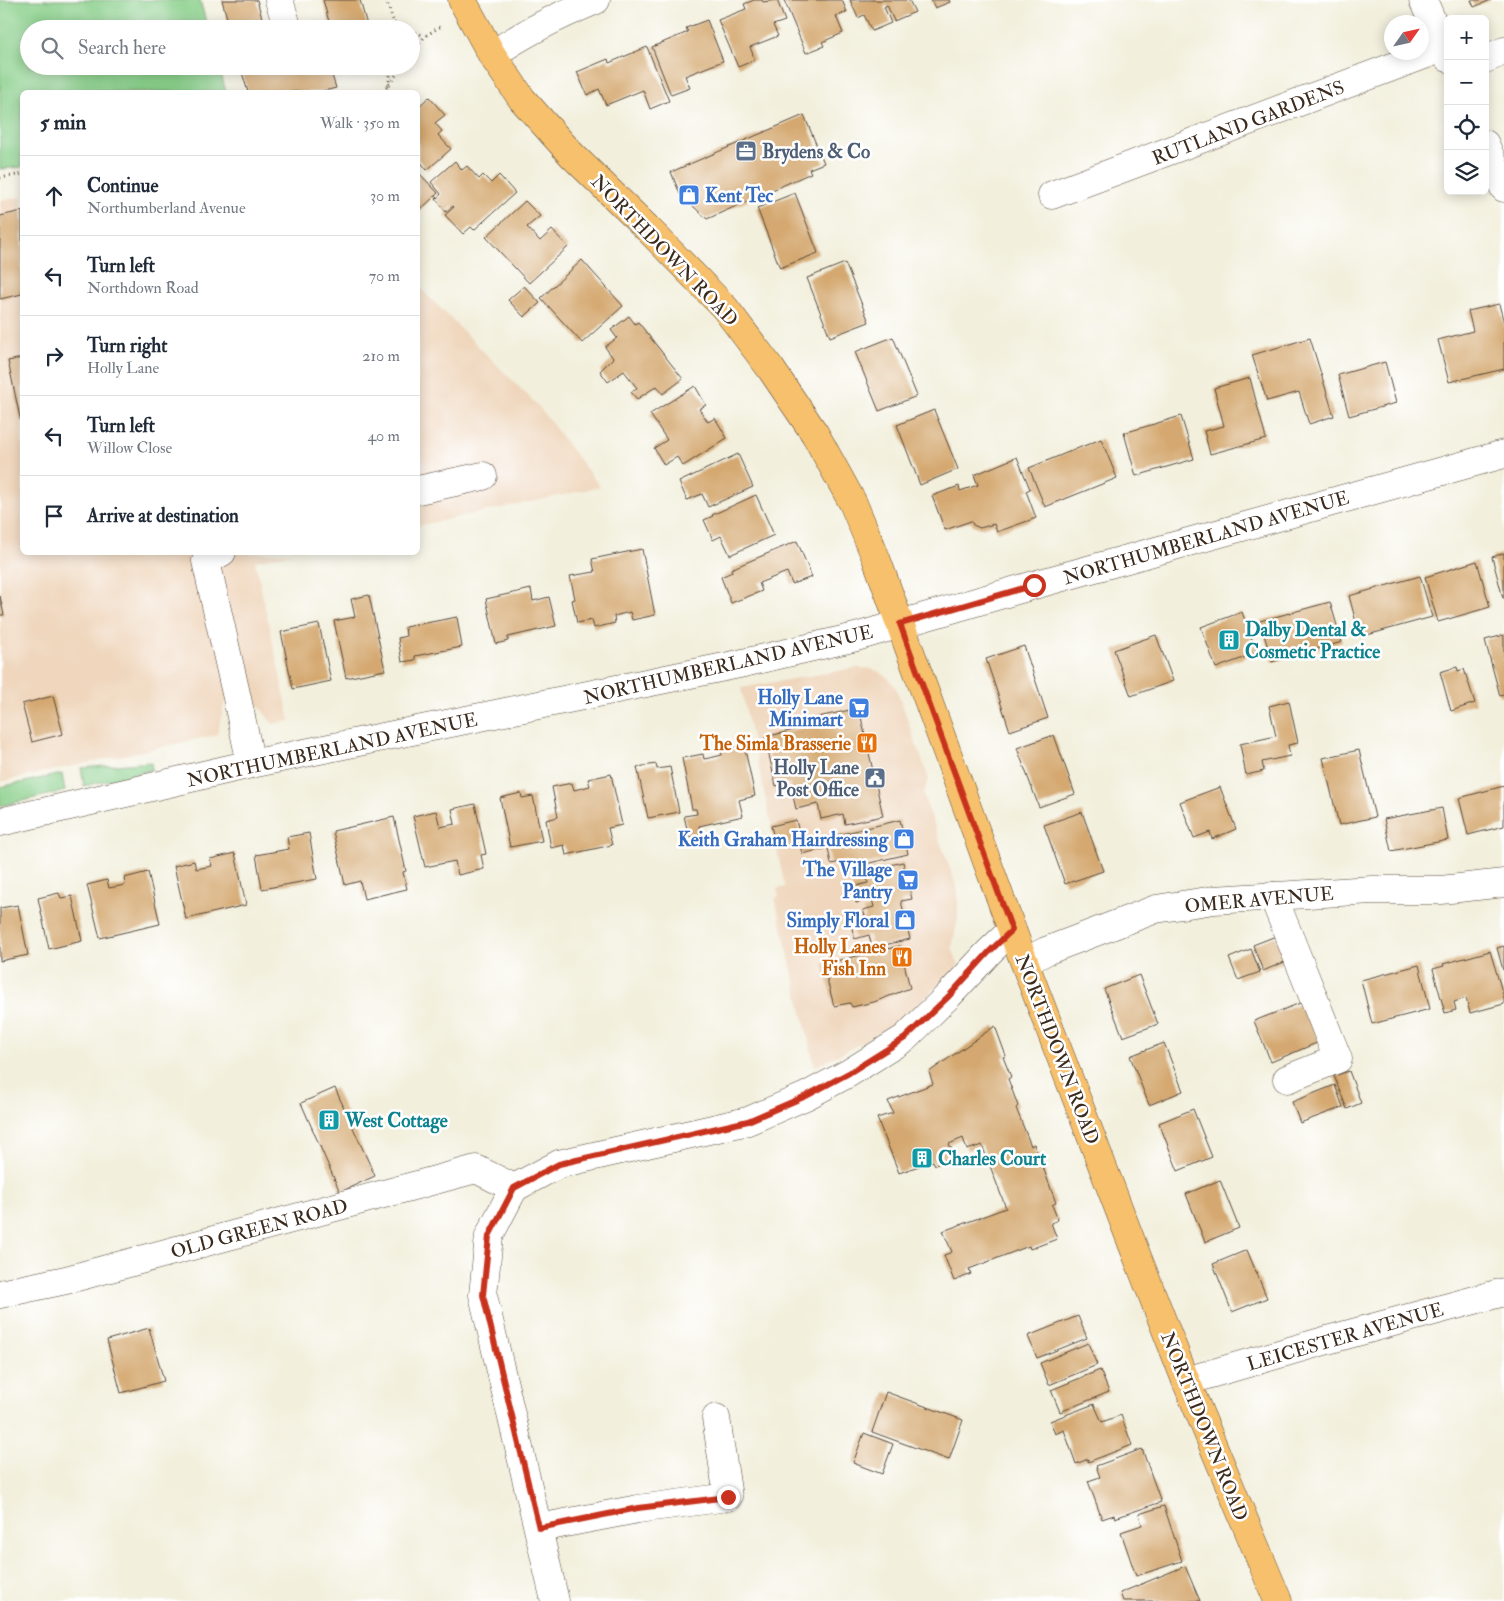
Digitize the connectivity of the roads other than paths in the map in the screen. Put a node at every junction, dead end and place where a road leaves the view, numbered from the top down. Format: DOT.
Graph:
graph roads {
  1 [pos="279,0"];
  2 [pos="596,0"];
  3 [pos="1423,0"];
  4 [pos="465,5"];
  5 [pos="285,20"];
  6 [pos="1444,48"];
  7 [pos="1504,51"];
  8 [pos="1444,54"];
  9 [pos="492,55"];
  10 [pos="1489,57"];
  11 [pos="1488,150"];
  12 [pos="1504,188"];
  13 [pos="1052,195"];
  14 [pos="1504,454"];
  15 [pos="483,476"];
  16 [pos="420,490"];
  17 [pos="217,555"];
  18 [pos="900,624"];
  19 [pos="251,764"];
  20 [pos="0,822"];
  21 [pos="1504,883"];
  22 [pos="1273,896"];
  23 [pos="1012,930"];
  24 [pos="1025,962"];
  25 [pos="1287,1079"];
  26 [pos="514,1188"];
  27 [pos="1504,1292"];
  28 [pos="0,1294"];
  29 [pos="1186,1382"];
  30 [pos="716,1418"];
  31 [pos="539,1528"];
  32 [pos="555,1601"];
  33 [pos="1278,1601"];
  1 -- 5 [label="street"];
  2 -- 9 [label="street"];
  3 -- 6 [label="street"];
  4 -- 9 [label="main road, NORTHDOWN ROAD"];
  7 -- 10 [label="street"];
  8 -- 13 [label="street, RUTLAND GARDENS"];
  9 -- 18 [label="main road, NORTHDOWN ROAD"];
  11 -- 12 [label="street"];
  14 -- 18 [label="street, NORTHUMBERLAND AVENUE"];
  15 -- 16 [label="street"];
  17 -- 19 [label="street"];
  18 -- 19 [label="street, NORTHUMBERLAND AVENUE"];
  18 -- 23 [label="main road, NORTHDOWN ROAD"];
  19 -- 20 [label="street, NORTHUMBERLAND AVENUE"];
  21 -- 22 [label="street, OMER AVENUE"];
  22 -- 24 [label="street, OMER AVENUE"];
  22 -- 25 [label="street"];
  23 -- 24 [label="main road, NORTHDOWN ROAD"];
  23 -- 26 [label="street"];
  24 -- 29 [label="main road, NORTHDOWN ROAD"];
  26 -- 28 [label="street, OLD GREEN ROAD"];
  26 -- 31 [label="street"];
  27 -- 29 [label="street, LEICESTER AVENUE"];
  29 -- 33 [label="main road, NORTHDOWN ROAD"];
  30 -- 31 [label="street"];
  31 -- 32 [label="street"];
}
